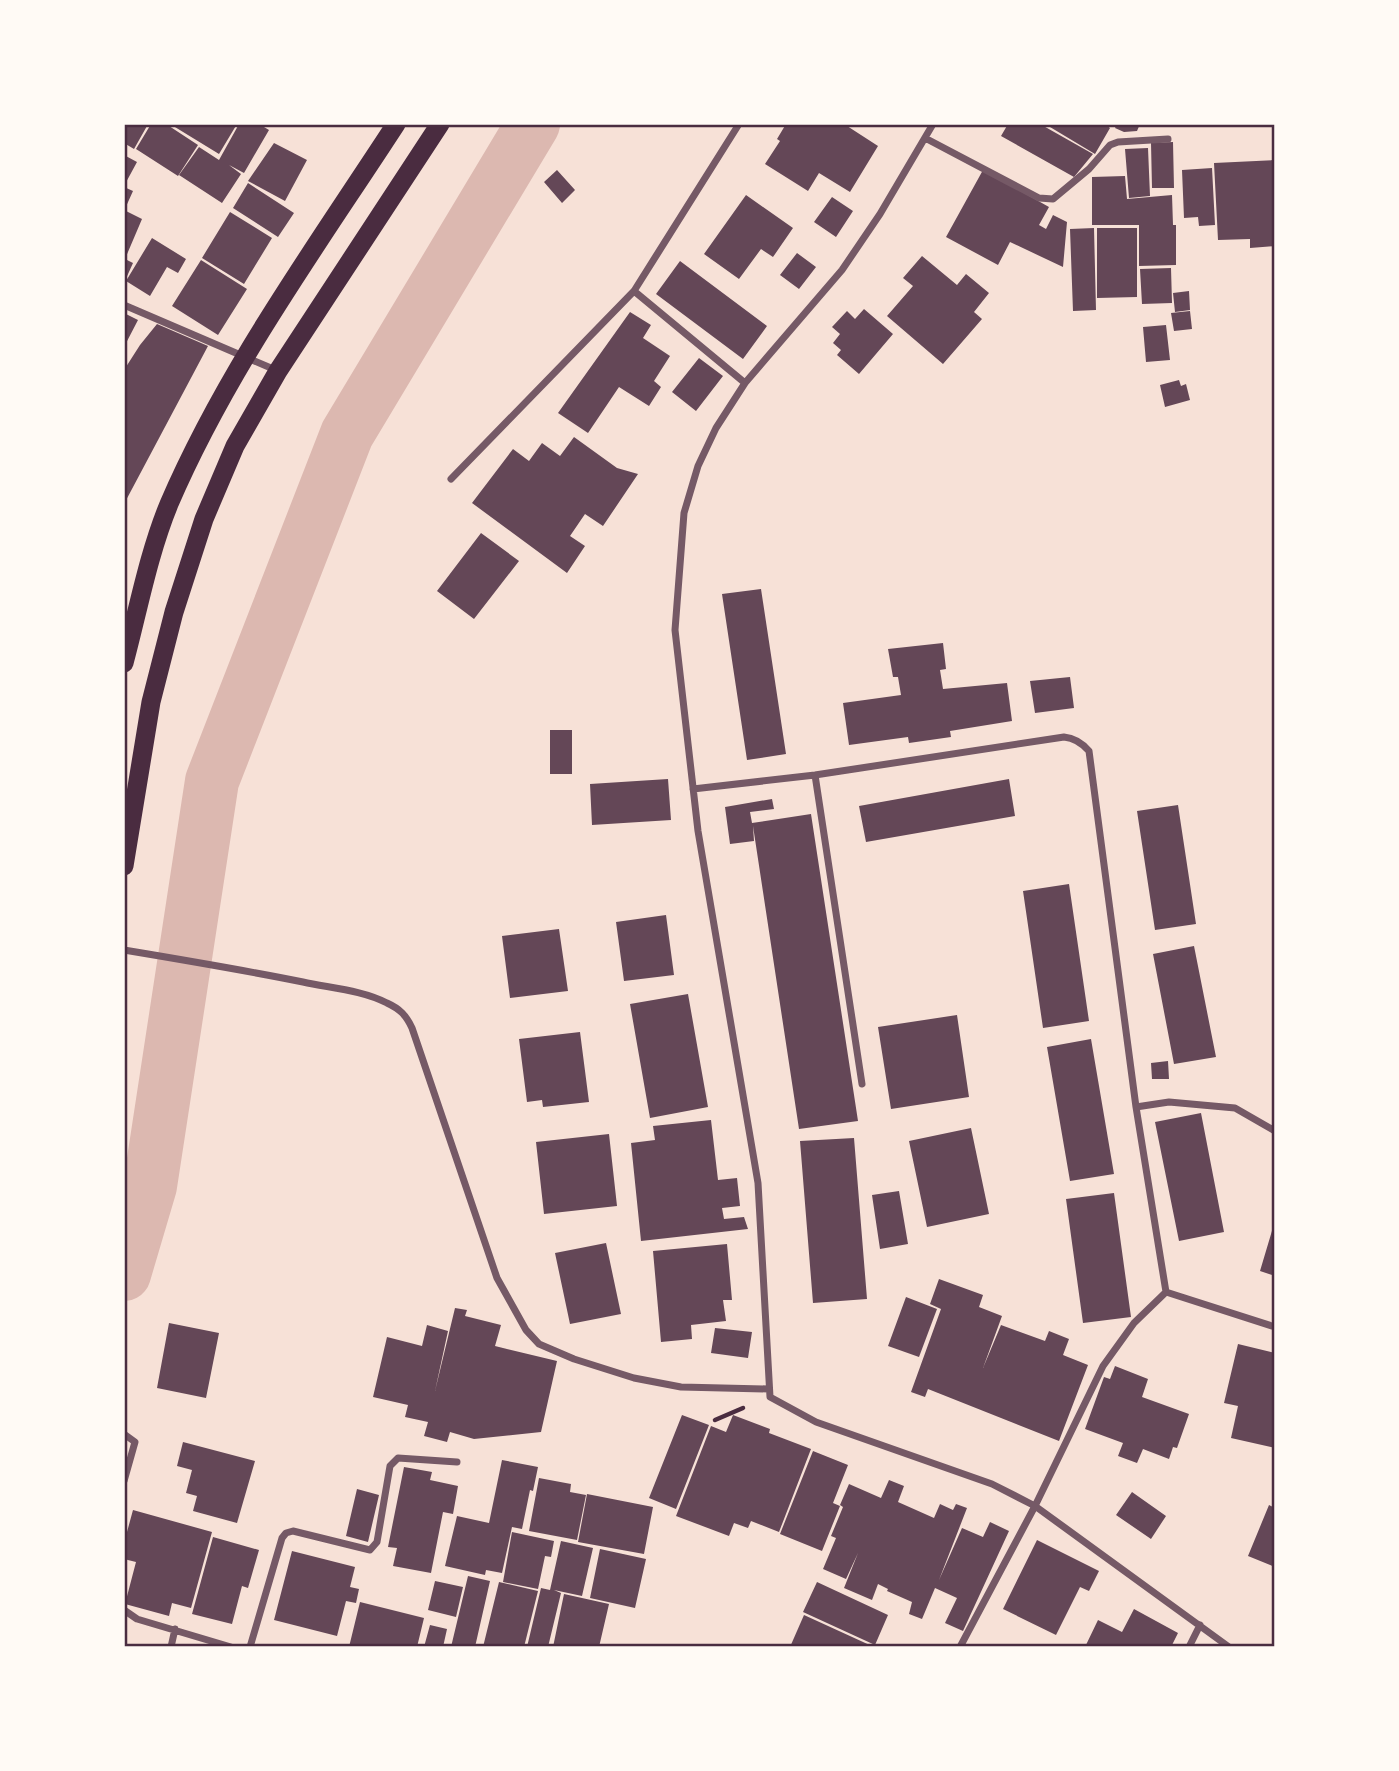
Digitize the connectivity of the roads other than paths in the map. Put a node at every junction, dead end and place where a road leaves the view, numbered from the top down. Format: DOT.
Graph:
graph roads {
  1 [pos="396,124"];
  2 [pos="440,124"];
  3 [pos="739,124"];
  4 [pos="933,124"];
  5 [pos="925,138"];
  6 [pos="1168,139"];
  7 [pos="634,291"];
  8 [pos="124,304"];
  9 [pos="246,356"];
  10 [pos="278,372"];
  11 [pos="745,383"];
  12 [pos="451,479"];
  13 [pos="126,652"];
  14 [pos="815,775"];
  15 [pos="693,789"];
  16 [pos="124,866"];
  17 [pos="124,950"];
  18 [pos="862,1084"];
  19 [pos="1136,1107"];
  20 [pos="1275,1121"];
  21 [pos="1274,1130"];
  22 [pos="1167,1292"];
  23 [pos="1275,1326"];
  24 [pos="768,1389"];
  25 [pos="124,1434"];
  26 [pos="457,1462"];
  27 [pos="124,1481"];
  28 [pos="1035,1506"];
  29 [pos="124,1609"];
  30 [pos="1200,1625"];
  31 [pos="175,1629"];
  32 [pos="171,1647"];
  33 [pos="231,1647"];
  34 [pos="250,1647"];
  35 [pos="960,1647"];
  36 [pos="1189,1647"];
  37 [pos="1228,1647"];
  1 -- 9 [label="highway"];
  2 -- 10 [label="highway"];
  3 -- 7 [label="street"];
  4 -- 5 [label="street"];
  5 -- 6 [label="street"];
  5 -- 11 [label="street"];
  7 -- 11 [label="street"];
  7 -- 12 [label="street"];
  8 -- 9 [label="street"];
  9 -- 10 [label="street"];
  9 -- 13 [label="highway"];
  10 -- 16 [label="highway"];
  11 -- 15 [label="street"];
  14 -- 15 [label="street"];
  14 -- 18 [label="street"];
  14 -- 19 [label="street"];
  15 -- 24 [label="street"];
  17 -- 24 [label="street"];
  19 -- 21 [label="street"];
  19 -- 22 [label="street"];
  20 -- 21 [label="street"];
  22 -- 23 [label="street"];
  22 -- 28 [label="street"];
  24 -- 28 [label="street"];
  25 -- 27 [label="street"];
  26 -- 34 [label="street"];
  28 -- 30 [label="street"];
  28 -- 35 [label="street"];
  29 -- 31 [label="street"];
  30 -- 36 [label="street"];
  30 -- 37 [label="street"];
  31 -- 32 [label="street"];
  31 -- 33 [label="street"];
}
